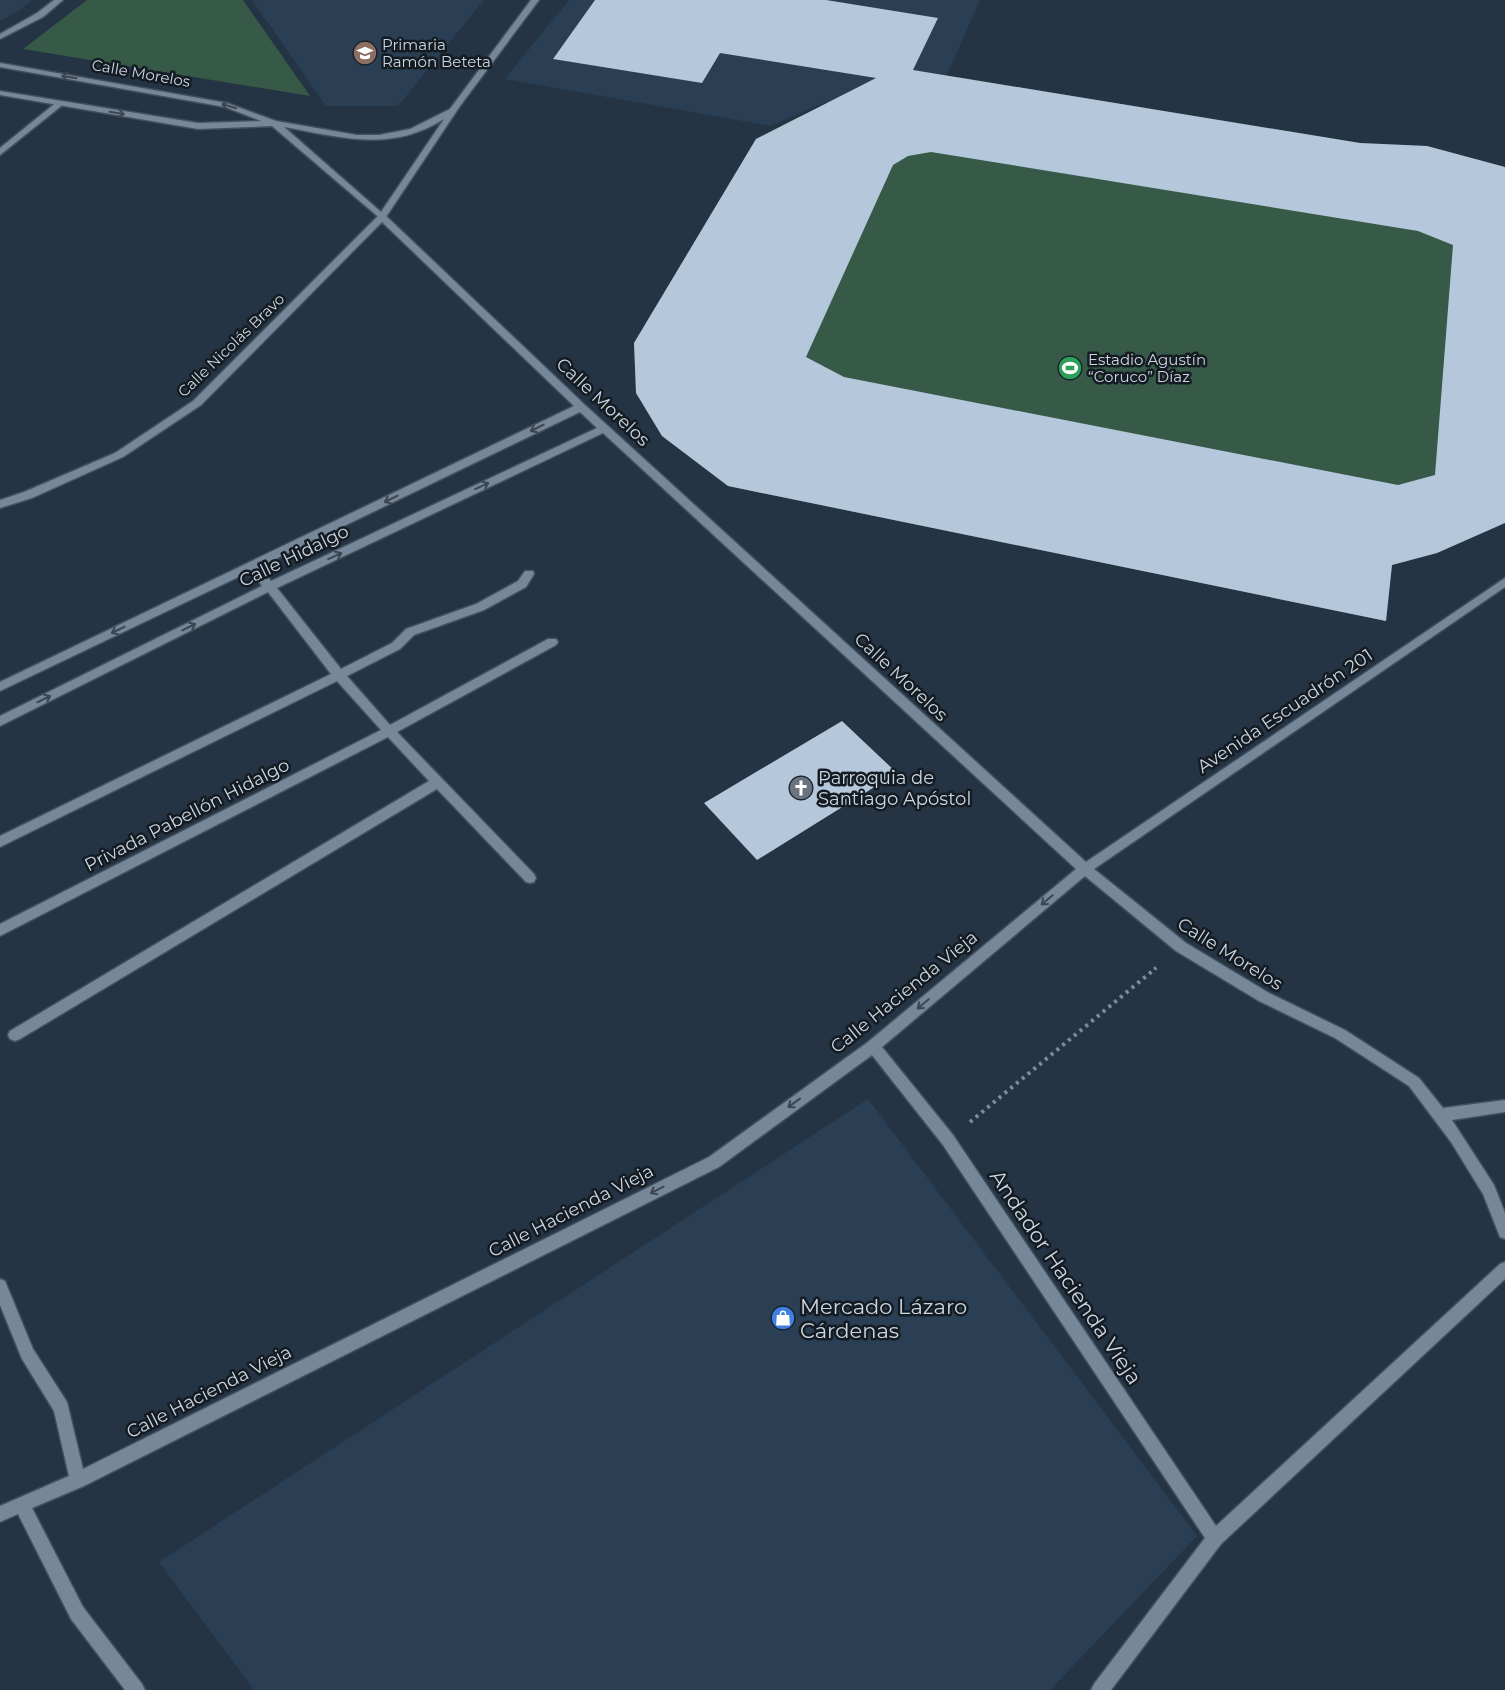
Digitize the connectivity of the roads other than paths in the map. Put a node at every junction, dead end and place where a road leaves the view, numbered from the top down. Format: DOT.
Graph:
graph roads {
  1 [pos="59,0"];
  2 [pos="535,0"];
  3 [pos="0,37"];
  4 [pos="0,65"];
  5 [pos="0,93"];
  6 [pos="61,104"];
  7 [pos="457,105"];
  8 [pos="274,123"];
  9 [pos="0,152"];
  10 [pos="382,217"];
  11 [pos="581,407"];
  12 [pos="605,428"];
  13 [pos="0,504"];
  14 [pos="253,566"];
  15 [pos="529,574"];
  16 [pos="1505,582"];
  17 [pos="271,586"];
  18 [pos="552,642"];
  19 [pos="339,675"];
  20 [pos="0,686"];
  21 [pos="0,720"];
  22 [pos="389,731"];
  23 [pos="438,782"];
  24 [pos="0,842"];
  25 [pos="1085,869"];
  26 [pos="530,878"];
  27 [pos="0,930"];
  28 [pos="15,1036"];
  29 [pos="873,1046"];
  30 [pos="1505,1106"];
  31 [pos="1441,1115"];
  32 [pos="1505,1232"];
  33 [pos="1505,1269"];
  34 [pos="0,1286"];
  35 [pos="78,1480"];
  36 [pos="22,1505"];
  37 [pos="0,1514"];
  38 [pos="1215,1538"];
  39 [pos="136,1690"];
  40 [pos="1100,1690"];
  1 -- 3 [label="street"];
  2 -- 7 [label="street, Calle Nicolás Bravo"];
  8 -- 4 [label="street, Calle Morelos, one-way"];
  5 -- 6 [label="street"];
  6 -- 8 [label="street, one-way"];
  6 -- 9 [label="street"];
  7 -- 8 [label="street"];
  7 -- 10 [label="street, Calle Nicolás Bravo"];
  8 -- 10 [label="street, Calle Morelos"];
  10 -- 11 [label="street, Calle Morelos"];
  10 -- 13 [label="street, Calle Nicolás Bravo"];
  11 -- 12 [label="street, Calle Morelos"];
  11 -- 14 [label="street, Calle Hidalgo, one-way"];
  17 -- 12 [label="street, Calle Hidalgo, one-way"];
  12 -- 25 [label="street, Calle Morelos"];
  14 -- 17 [label="street"];
  14 -- 20 [label="street, Calle Hidalgo, one-way"];
  15 -- 19 [label="street"];
  16 -- 25 [label="street, Avenida Escuadrón 201"];
  17 -- 19 [label="street"];
  21 -- 17 [label="street, Calle Hidalgo, one-way"];
  18 -- 22 [label="street, Privada Pabellón Hidalgo"];
  19 -- 22 [label="street"];
  19 -- 24 [label="street"];
  22 -- 23 [label="street"];
  22 -- 27 [label="street, Privada Pabellón Hidalgo"];
  23 -- 26 [label="street"];
  23 -- 28 [label="street"];
  25 -- 29 [label="street, Calle Hacienda Vieja, one-way"];
  25 -- 31 [label="street, Calle Morelos"];
  29 -- 35 [label="street, Calle Hacienda Vieja, one-way"];
  29 -- 38 [label="street, Andador Hacienda Vieja"];
  30 -- 31 [label="street"];
  31 -- 32 [label="street, Calle Morelos"];
  33 -- 38 [label="street"];
  34 -- 35 [label="street"];
  35 -- 36 [label="street, Calle Hacienda Vieja"];
  36 -- 37 [label="street, Calle Hacienda Vieja"];
  36 -- 39 [label="street"];
  38 -- 40 [label="street"];
}
